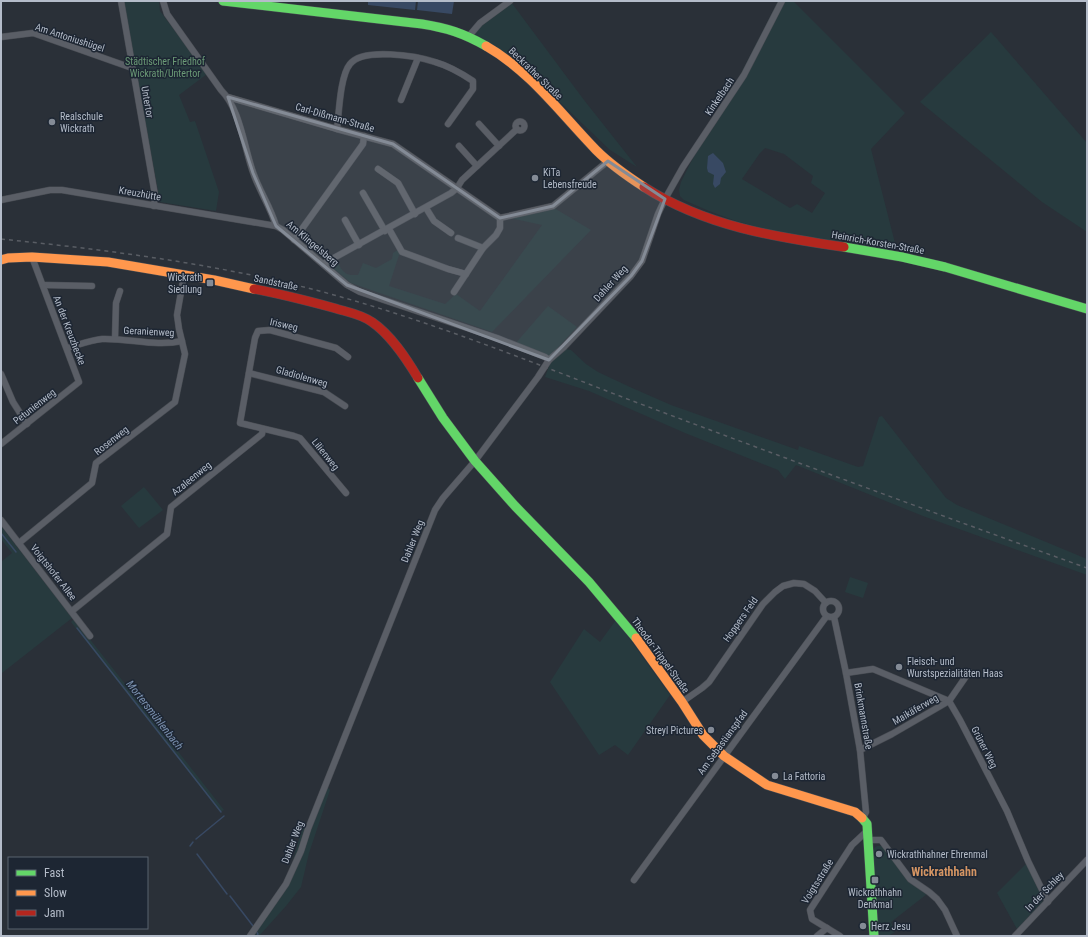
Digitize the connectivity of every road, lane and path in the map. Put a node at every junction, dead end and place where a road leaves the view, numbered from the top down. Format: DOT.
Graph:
graph roads {
  1 [pos="121,1"];
  2 [pos="163,1"];
  3 [pos="223,1"];
  4 [pos="510,1"];
  5 [pos="782,1"];
  6 [pos="469,36"];
  7 [pos="1,37"];
  8 [pos="418,58"];
  9 [pos="132,68"];
  10 [pos="228,97"];
  11 [pos="401,100"];
  12 [pos="448,124"];
  13 [pos="479,124"];
  14 [pos="337,129"];
  15 [pos="517,129"];
  16 [pos="364,136"];
  17 [pos="459,146"];
  18 [pos="499,146"];
  19 [pos="608,161"];
  20 [pos="477,166"];
  21 [pos="378,169"];
  22 [pos="457,188"];
  23 [pos="364,193"];
  24 [pos="665,199"];
  25 [pos="1,200"];
  26 [pos="154,206"];
  27 [pos="426,208"];
  28 [pos="415,214"];
  29 [pos="500,218"];
  30 [pos="346,220"];
  31 [pos="276,226"];
  32 [pos="387,230"];
  33 [pos="451,233"];
  34 [pos="458,238"];
  35 [pos="294,240"];
  36 [pos="359,245"];
  37 [pos="484,248"];
  38 [pos="32,257"];
  39 [pos="1,260"];
  40 [pos="323,264"];
  41 [pos="466,274"];
  42 [pos="184,275"];
  43 [pos="43,285"];
  44 [pos="92,286"];
  45 [pos="120,291"];
  46 [pos="454,292"];
  47 [pos="1087,309"];
  48 [pos="114,339"];
  49 [pos="182,341"];
  50 [pos="67,348"];
  51 [pos="348,357"];
  52 [pos="549,360"];
  53 [pos="249,373"];
  54 [pos="1,374"];
  55 [pos="79,382"];
  56 [pos="345,406"];
  57 [pos="240,423"];
  58 [pos="27,424"];
  59 [pos="263,429"];
  60 [pos="1,444"];
  61 [pos="475,461"];
  62 [pos="346,493"];
  63 [pos="1,520"];
  64 [pos="19,543"];
  65 [pos="826,603"];
  66 [pos="72,611"];
  67 [pos="826,616"];
  68 [pos="834,617"];
  69 [pos="90,636"];
  70 [pos="969,672"];
  71 [pos="846,673"];
  72 [pos="949,701"];
  73 [pos="682,702"];
  74 [pos="860,750"];
  75 [pos="724,756"];
  76 [pos="862,816"];
  77 [pos="867,836"];
  78 [pos="1087,861"];
  79 [pos="634,880"];
  80 [pos="1048,902"];
  81 [pos="827,928"];
  82 [pos="250,936"];
  83 [pos="817,936"];
  84 [pos="840,936"];
  85 [pos="874,936"];
  86 [pos="957,936"];
  87 [pos="1015,936"];
  1 -- 9 [label="street, Untertor"];
  2 -- 10 [label="street, Am Klingelsberg"];
  3 -- 6 [label="main road, Beckrather Straße"];
  4 -- 6 [label="street"];
  5 -- 24 [label="street, Kinkelbach"];
  6 -- 19 [label="main road, Beckrather Straße"];
  7 -- 9 [label="street, Am Antoniushügel"];
  8 -- 11 [label="street"];
  8 -- 12 [label="street"];
  8 -- 14 [label="street"];
  9 -- 26 [label="street, Untertor"];
  10 -- 14 [label="street, Carl-Dißmann-Straße"];
  10 -- 31 [label="street, Am Klingelsberg"];
  13 -- 18 [label="street"];
  14 -- 16 [label="street, Carl-Dißmann-Straße"];
  15 -- 18 [label="street"];
  16 -- 22 [label="street, Carl-Dißmann-Straße"];
  16 -- 35 [label="street"];
  17 -- 20 [label="street"];
  18 -- 20 [label="street"];
  19 -- 24 [label="main road, Beckrather Straße"];
  19 -- 29 [label="street"];
  20 -- 22 [label="street"];
  21 -- 28 [label="street"];
  22 -- 27 [label="street"];
  22 -- 29 [label="street, Carl-Dißmann-Straße"];
  23 -- 32 [label="street"];
  24 -- 47 [label="main road, Heinrich-Korsten-Straße"];
  24 -- 52 [label="street, Dahler Weg"];
  25 -- 26 [label="street, Kreuzhütte"];
  26 -- 31 [label="street, Kreuzhütte"];
  27 -- 28 [label="street"];
  27 -- 33 [label="street"];
  28 -- 32 [label="street"];
  29 -- 37 [label="street"];
  30 -- 36 [label="street"];
  31 -- 35 [label="street, Am Klingelsberg"];
  32 -- 36 [label="street"];
  32 -- 41 [label="street"];
  34 -- 37 [label="street"];
  35 -- 40 [label="street, Am Klingelsberg"];
  36 -- 40 [label="street"];
  37 -- 41 [label="street"];
  38 -- 39 [label="main road, Sandstraße"];
  38 -- 42 [label="main road, Sandstraße"];
  38 -- 43 [label="street, An der Kreuzhecke"];
  40 -- 52 [label="street, Am Klingelsberg"];
  41 -- 46 [label="street"];
  42 -- 49 [label="street"];
  42 -- 61 [label="main road, Sandstraße"];
  43 -- 44 [label="street, An der Kreuzhecke"];
  43 -- 50 [label="street, An der Kreuzhecke"];
  45 -- 48 [label="street, Geranienweg"];
  48 -- 49 [label="street, Geranienweg"];
  48 -- 50 [label="street, Geranienweg"];
  49 -- 64 [label="street, Rosenweg"];
  50 -- 55 [label="street, An der Kreuzhecke"];
  51 -- 53 [label="street, Irisweg"];
  52 -- 61 [label="street, Dahler Weg"];
  53 -- 56 [label="street, Gladiolenweg"];
  53 -- 57 [label="street, Irisweg"];
  54 -- 58 [label="street"];
  55 -- 58 [label="street, Petunienweg"];
  57 -- 59 [label="street, Lilienweg"];
  58 -- 60 [label="street, Petunienweg"];
  59 -- 62 [label="street, Lilienweg"];
  59 -- 66 [label="street, Azaleenweg"];
  61 -- 73 [label="main road, Theodor-Trippel-Straße"];
  61 -- 82 [label="street, Dahler Weg"];
  63 -- 64 [label="street, Voigtshofer Allee"];
  64 -- 66 [label="street, Voigtshofer Allee"];
  65 -- 67 [label="street"];
  65 -- 68 [label="street"];
  65 -- 73 [label="street, Hoppers Feld"];
  66 -- 69 [label="street, Voigtshofer Allee"];
  67 -- 68 [label="street"];
  67 -- 75 [label="street, Am Sebastianspfad"];
  68 -- 71 [label="street, Brinkmannstraße"];
  70 -- 72 [label="street, Maikäferweg"];
  71 -- 72 [label="street"];
  71 -- 74 [label="street, Brinkmannstraße"];
  72 -- 74 [label="street, Maikäferweg"];
  72 -- 80 [label="street, Grüner Weg"];
  73 -- 75 [label="main road, Theodor-Trippel-Straße"];
  74 -- 76 [label="street, Brinkmannstraße"];
  75 -- 76 [label="main road, Theodor-Trippel-Straße"];
  75 -- 79 [label="street, Am Sebastianspfad"];
  76 -- 77 [label="main road"];
  77 -- 81 [label="street, Voigtsstraße"];
  77 -- 85 [label="main road"];
  77 -- 86 [label="street"];
  78 -- 80 [label="street, In der Schley"];
  80 -- 87 [label="street, In der Schley"];
  81 -- 83 [label="street"];
  81 -- 84 [label="street, Voigtsstraße"];
}
